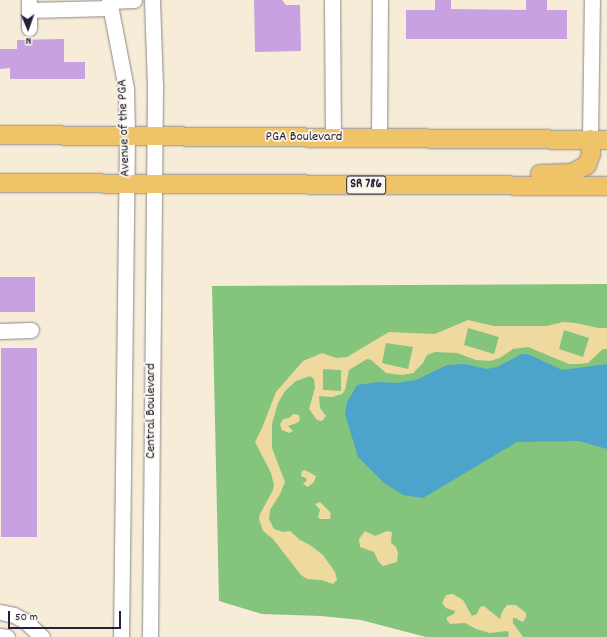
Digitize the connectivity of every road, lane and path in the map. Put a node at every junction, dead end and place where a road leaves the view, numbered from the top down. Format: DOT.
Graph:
graph roads {
  1 [pos="134,0"];
  2 [pos="152,0"];
  3 [pos="332,0"];
  4 [pos="380,0"];
  5 [pos="592,0"];
  6 [pos="110,3"];
  7 [pos="29,5"];
  8 [pos="29,28"];
  9 [pos="0,135"];
  10 [pos="127,135"];
  11 [pos="154,136"];
  12 [pos="333,137"];
  13 [pos="379,138"];
  14 [pos="599,140"];
  15 [pos="0,183"];
  16 [pos="126,185"];
  17 [pos="153,185"];
  18 [pos="435,185"];
  19 [pos="607,186"];
  20 [pos="31,330"];
  21 [pos="0,331"];
  22 [pos="0,612"];
  23 [pos="0,636"];
  24 [pos="7,637"];
  25 [pos="42,637"];
  26 [pos="121,637"];
  27 [pos="150,637"];
  1 -- 6 [label="street"];
  2 -- 11 [label="street, Avenue of the PGA"];
  3 -- 12 [label="street"];
  4 -- 13 [label="street"];
  5 -- 14 [label="street"];
  6 -- 7 [label="street"];
  6 -- 10 [label="street, Avenue of the PGA"];
  7 -- 8 [label="street"];
  9 -- 10 [label="main road, PGA Boulevard"];
  10 -- 11 [label="main road, PGA Boulevard"];
  10 -- 16 [label="street, Avenue of the PGA"];
  11 -- 12 [label="main road, PGA Boulevard"];
  11 -- 17 [label="street, Avenue of the PGA"];
  12 -- 13 [label="main road, PGA Boulevard"];
  13 -- 14 [label="main road, PGA Boulevard"];
  14 -- 18 [label="main road"];
  15 -- 16 [label="main road, SR 786"];
  16 -- 17 [label="main road, SR 786"];
  16 -- 26 [label="street, Central Boulevard"];
  17 -- 18 [label="main road, SR 786"];
  17 -- 27 [label="street, Central Boulevard"];
  18 -- 19 [label="main road, SR 786"];
  20 -- 21 [label="street"];
  22 -- 25 [label="street"];
  23 -- 24 [label="street"];
}
